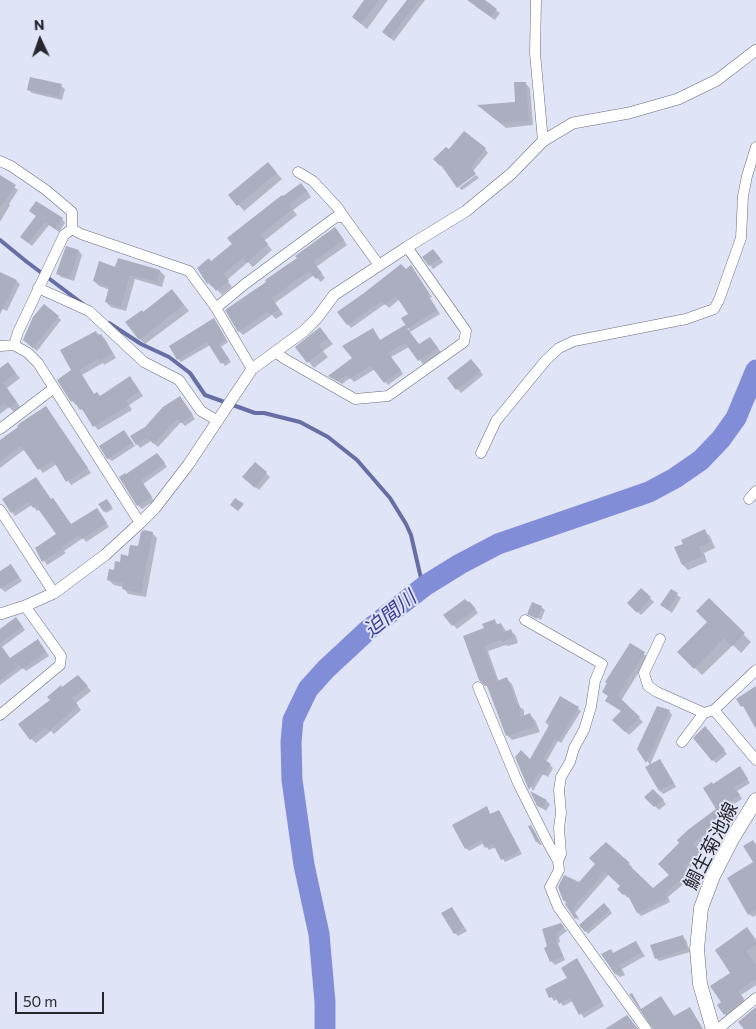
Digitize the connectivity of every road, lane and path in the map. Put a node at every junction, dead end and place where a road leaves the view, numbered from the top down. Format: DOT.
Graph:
graph roads {
  1 [pos="536,0"];
  2 [pos="756,50"];
  3 [pos="543,141"];
  4 [pos="756,147"];
  5 [pos="0,161"];
  6 [pos="298,172"];
  7 [pos="344,218"];
  8 [pos="72,229"];
  9 [pos="407,248"];
  10 [pos="379,266"];
  11 [pos="38,288"];
  12 [pos="216,308"];
  13 [pos="14,345"];
  14 [pos="0,346"];
  15 [pos="274,352"];
  16 [pos="252,369"];
  17 [pos="54,388"];
  18 [pos="218,421"];
  19 [pos="0,429"];
  20 [pos="481,453"];
  21 [pos="0,510"];
  22 [pos="140,523"];
  23 [pos="54,593"];
  24 [pos="25,606"];
  25 [pos="0,614"];
  26 [pos="524,620"];
  27 [pos="660,639"];
  28 [pos="756,670"];
  29 [pos="478,687"];
  30 [pos="709,712"];
  31 [pos="0,715"];
  32 [pos="682,742"];
  33 [pos="756,760"];
  34 [pos="756,800"];
  35 [pos="558,861"];
  36 [pos="756,998"];
  37 [pos="646,1029"];
  38 [pos="713,1029"];
  39 [pos="718,1029"];
  1 -- 3 [label="street"];
  2 -- 3 [label="street"];
  3 -- 9 [label="street"];
  4 -- 20 [label="street"];
  5 -- 8 [label="street"];
  6 -- 7 [label="street"];
  7 -- 10 [label="street"];
  7 -- 12 [label="street"];
  8 -- 11 [label="street"];
  8 -- 12 [label="street"];
  9 -- 10 [label="street"];
  9 -- 15 [label="street"];
  10 -- 15 [label="street"];
  11 -- 13 [label="street"];
  11 -- 18 [label="street"];
  12 -- 16 [label="street"];
  13 -- 14 [label="street"];
  13 -- 17 [label="street"];
  15 -- 16 [label="street"];
  16 -- 18 [label="street"];
  17 -- 19 [label="street"];
  17 -- 22 [label="street"];
  18 -- 22 [label="street"];
  21 -- 23 [label="street"];
  22 -- 23 [label="street"];
  23 -- 24 [label="street"];
  24 -- 25 [label="street"];
  24 -- 31 [label="street"];
  26 -- 35 [label="street"];
  27 -- 30 [label="street"];
  28 -- 30 [label="street"];
  29 -- 35 [label="street"];
  30 -- 32 [label="street"];
  30 -- 33 [label="street"];
  34 -- 38 [label="main road, 鯛生菊池線"];
  35 -- 37 [label="street"];
  36 -- 39 [label="street"];
}
